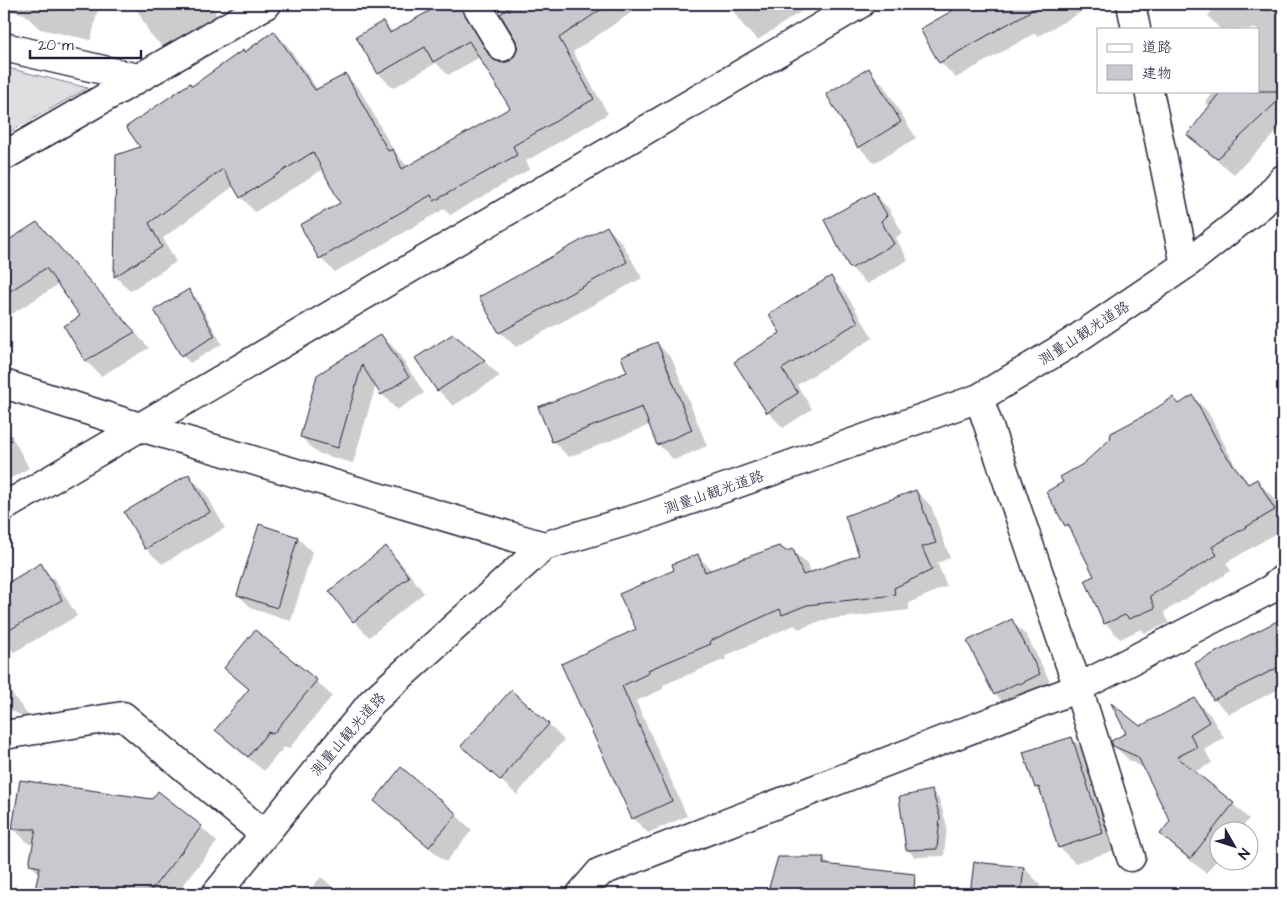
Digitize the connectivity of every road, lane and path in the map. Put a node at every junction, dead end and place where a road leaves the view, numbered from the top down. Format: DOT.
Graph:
graph roads {
  1 [pos="267,4"];
  2 [pos="476,4"];
  3 [pos="860,4"];
  4 [pos="1131,4"];
  5 [pos="1136,28"];
  6 [pos="4,46"];
  7 [pos="502,47"];
  8 [pos="138,78"];
  9 [pos="1149,92"];
  10 [pos="4,156"];
  11 [pos="1283,179"];
  12 [pos="1185,265"];
  13 [pos="4,384"];
  14 [pos="979,398"];
  15 [pos="140,427"];
  16 [pos="4,506"];
  17 [pos="544,546"];
  18 [pos="1283,579"];
  19 [pos="1078,688"];
  20 [pos="4,735"];
  21 [pos="264,834"];
  22 [pos="1131,858"];
  23 [pos="216,894"];
  24 [pos="581,894"];
  1 -- 8 [label="street"];
  2 -- 7 [label="street"];
  3 -- 15 [label="street"];
  4 -- 5 [label="street"];
  6 -- 8 [label="street"];
  8 -- 10 [label="street"];
  9 -- 12 [label="street"];
  11 -- 12 [label="street, 測量山観光道路"];
  12 -- 14 [label="street, 測量山観光道路"];
  13 -- 15 [label="street"];
  14 -- 17 [label="street, 測量山観光道路"];
  14 -- 19 [label="street"];
  15 -- 16 [label="street"];
  15 -- 17 [label="street"];
  17 -- 21 [label="street, 測量山観光道路"];
  18 -- 19 [label="street"];
  19 -- 22 [label="street"];
  19 -- 24 [label="street"];
  20 -- 21 [label="street"];
  21 -- 23 [label="street, 測量山観光道路"];
}
